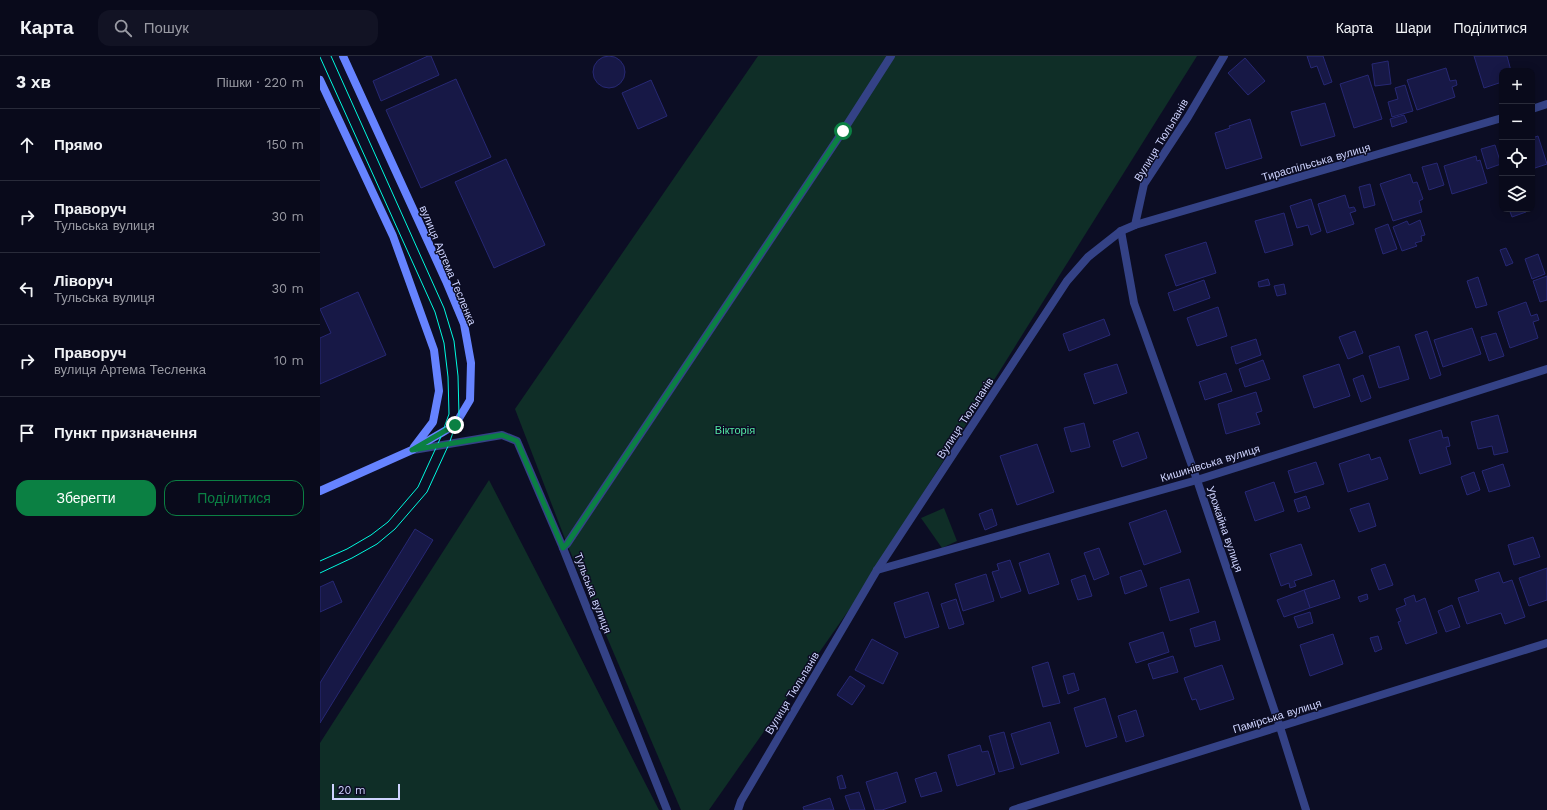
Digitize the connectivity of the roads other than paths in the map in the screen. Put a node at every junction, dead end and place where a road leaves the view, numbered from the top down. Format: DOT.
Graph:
graph roads {
  1 [pos="343,56"];
  2 [pos="891,56"];
  3 [pos="1224,56"];
  4 [pos="320,80"];
  5 [pos="1547,104"];
  6 [pos="1535,108"];
  7 [pos="1499,119"];
  8 [pos="1135,225"];
  9 [pos="1121,230"];
  10 [pos="1547,369"];
  11 [pos="412,450"];
  12 [pos="1197,480"];
  13 [pos="320,491"];
  14 [pos="563,548"];
  15 [pos="877,570"];
  16 [pos="1547,643"];
  17 [pos="1280,727"];
  18 [pos="667,810"];
  19 [pos="738,810"];
  20 [pos="1013,810"];
  21 [pos="1306,810"];
  1 -- 11 [label="street, вулиця Артема Тесленка"];
  2 -- 14 [label="street"];
  3 -- 8 [label="street, Вулиця Тюльпанів"];
  4 -- 11 [label="street"];
  5 -- 6 [label="street"];
  7 -- 8 [label="street, Тираспільська вулиця"];
  8 -- 9 [label="street, Вулиця Тюльпанів"];
  9 -- 12 [label="street, Урожайна вулиця"];
  9 -- 15 [label="street, Вулиця Тюльпанів"];
  10 -- 12 [label="street, Кишинівська вулиця"];
  11 -- 13 [label="street, вулиця Артема Тесленка"];
  11 -- 14 [label="street, Тульська вулиця"];
  12 -- 15 [label="street, Кишинівська вулиця"];
  12 -- 17 [label="street, Урожайна вулиця"];
  14 -- 18 [label="street, Тульська вулиця"];
  15 -- 19 [label="street, Вулиця Тюльпанів"];
  16 -- 17 [label="street, Памірська вулиця"];
  17 -- 20 [label="street, Памірська вулиця"];
  17 -- 21 [label="street, Урожайна вулиця"];
}
